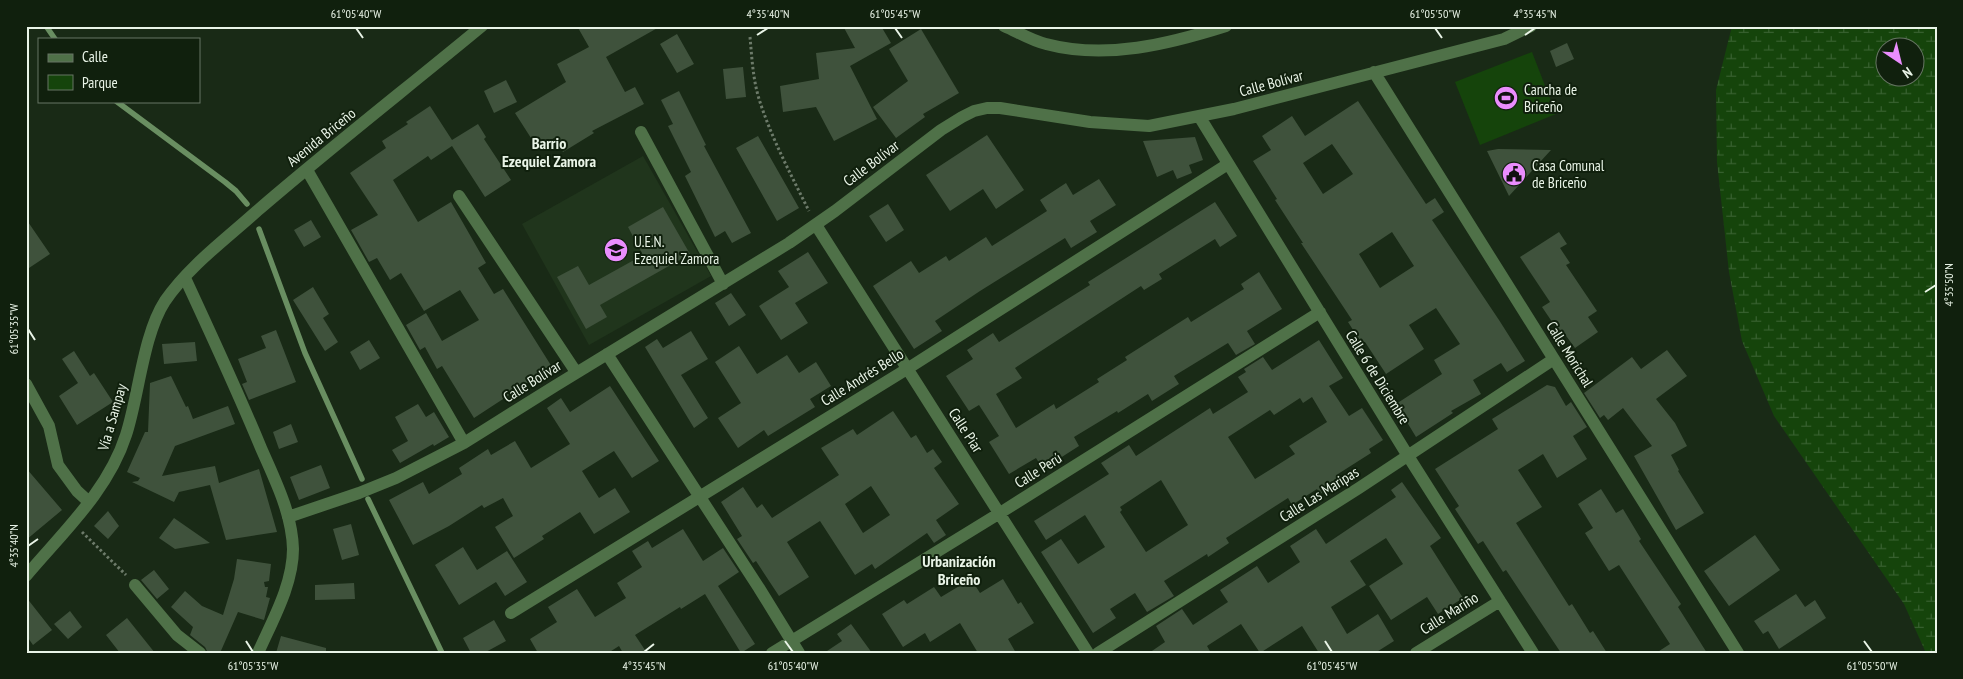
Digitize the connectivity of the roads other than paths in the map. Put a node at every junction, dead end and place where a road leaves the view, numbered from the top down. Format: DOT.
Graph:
graph roads {
  1 [pos="482,26"];
  2 [pos="1004,26"];
  3 [pos="1226,26"];
  4 [pos="1531,26"];
  5 [pos="1374,72"];
  6 [pos="1199,116"];
  7 [pos="641,132"];
  8 [pos="1228,164"];
  9 [pos="307,170"];
  10 [pos="459,196"];
  11 [pos="816,225"];
  12 [pos="185,278"];
  13 [pos="723,284"];
  14 [pos="1320,312"];
  15 [pos="608,354"];
  16 [pos="1554,359"];
  17 [pos="908,369"];
  18 [pos="576,372"];
  19 [pos="26,384"];
  20 [pos="464,443"];
  21 [pos="1408,456"];
  22 [pos="699,496"];
  23 [pos="89,502"];
  24 [pos="1000,513"];
  25 [pos="288,517"];
  26 [pos="26,576"];
  27 [pos="135,584"];
  28 [pos="1500,600"];
  29 [pos="511,613"];
  30 [pos="791,641"];
  31 [pos="200,653"];
  32 [pos="258,653"];
  33 [pos="772,653"];
  34 [pos="798,653"];
  35 [pos="1088,653"];
  36 [pos="1098,653"];
  37 [pos="1416,653"];
  38 [pos="1534,653"];
  39 [pos="1738,653"];
  1 -- 9 [label="street, Avenida Briceño"];
  2 -- 3 [label="street"];
  4 -- 5 [label="street, Calle Bolívar"];
  5 -- 6 [label="street, Calle Bolívar"];
  5 -- 16 [label="street, Calle Morichal"];
  6 -- 8 [label="street, Calle 6 de Diciembre"];
  6 -- 11 [label="street, Calle Bolívar"];
  7 -- 13 [label="street"];
  8 -- 14 [label="street, Calle 6 de Diciembre"];
  8 -- 17 [label="street, Calle Andrés Bello"];
  9 -- 12 [label="street, Avenida Briceño"];
  9 -- 20 [label="street"];
  10 -- 18 [label="street"];
  11 -- 13 [label="street, Calle Bolívar"];
  11 -- 17 [label="street, Calle Piar"];
  12 -- 23 [label="street, Vía a Sampay"];
  12 -- 25 [label="street"];
  13 -- 15 [label="street, Calle Bolívar"];
  14 -- 21 [label="street, Calle 6 de Diciembre"];
  14 -- 24 [label="street, Calle Perú"];
  15 -- 18 [label="street, Calle Bolívar"];
  15 -- 22 [label="street"];
  16 -- 21 [label="street, Calle Las Maripas"];
  16 -- 39 [label="street, Calle Morichal"];
  17 -- 22 [label="street, Calle Andrés Bello"];
  17 -- 24 [label="street, Calle Piar"];
  18 -- 20 [label="street, Calle Bolívar"];
  19 -- 23 [label="street"];
  20 -- 25 [label="street, Calle Bolívar"];
  21 -- 28 [label="street, Calle 6 de Diciembre"];
  21 -- 36 [label="street, Calle Las Maripas"];
  22 -- 29 [label="street, Calle Andrés Bello"];
  22 -- 30 [label="street"];
  23 -- 26 [label="street, Vía a Sampay"];
  24 -- 30 [label="street, Calle Perú"];
  24 -- 35 [label="street, Calle Piar"];
  25 -- 32 [label="street"];
  27 -- 31 [label="street"];
  28 -- 37 [label="street, Calle Mariño"];
  28 -- 38 [label="street, Calle 6 de Diciembre"];
  30 -- 33 [label="street, Calle Perú"];
  30 -- 34 [label="street"];
}
